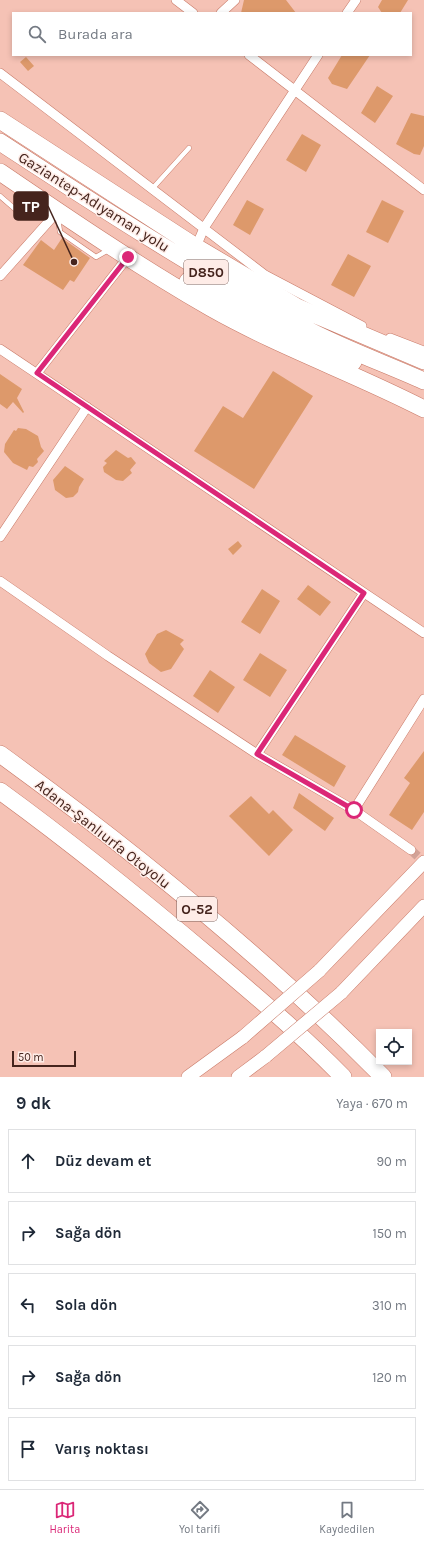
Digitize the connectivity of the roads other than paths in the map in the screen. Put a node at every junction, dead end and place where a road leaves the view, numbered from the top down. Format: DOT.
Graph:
graph roads {
  1 [pos="176,0"];
  2 [pos="236,0"];
  3 [pos="356,0"];
  4 [pos="192,12"];
  5 [pos="222,12"];
  6 [pos="348,12"];
  7 [pos="250,56"];
  8 [pos="317,56"];
  9 [pos="0,73"];
  10 [pos="294,90"];
  11 [pos="0,120"];
  12 [pos="0,142"];
  13 [pos="189,148"];
  14 [pos="0,159"];
  15 [pos="0,172"];
  16 [pos="152,189"];
  17 [pos="424,190"];
  18 [pos="0,196"];
  19 [pos="58,211"];
  20 [pos="204,228"];
  21 [pos="196,247"];
  22 [pos="128,257"];
  23 [pos="0,276"];
  24 [pos="0,349"];
  25 [pos="424,351"];
  26 [pos="424,361"];
  27 [pos="37,373"];
  28 [pos="424,380"];
  29 [pos="424,393"];
  30 [pos="87,407"];
  31 [pos="424,409"];
  32 [pos="0,537"];
  33 [pos="0,581"];
  34 [pos="364,593"];
  35 [pos="424,633"];
  36 [pos="424,699"];
  37 [pos="0,754"];
  38 [pos="257,754"];
  39 [pos="0,792"];
  40 [pos="354,810"];
  41 [pos="411,850"];
  42 [pos="424,862"];
  43 [pos="424,906"];
  44 [pos="188,1077"];
  45 [pos="238,1077"];
  46 [pos="344,1077"];
  47 [pos="383,1077"];
  1 -- 4 [label="street"];
  2 -- 5 [label="street"];
  3 -- 6 [label="street"];
  7 -- 10 [label="street"];
  8 -- 10 [label="street"];
  9 -- 16 [label="street"];
  10 -- 17 [label="street"];
  10 -- 20 [label="street"];
  11 -- 21 [label="highway"];
  12 -- 28 [label="highway, Gaziantep-Adıyaman yolu / D850"];
  13 -- 16 [label="lane"];
  14 -- 29 [label="highway, Gaziantep-Adıyaman yolu / D850"];
  15 -- 19 [label="highway"];
  16 -- 20 [label="street"];
  18 -- 19 [label="lane"];
  19 -- 22 [label="highway"];
  19 -- 23 [label="street"];
  20 -- 21 [label="street"];
  20 -- 25 [label="street"];
  21 -- 26 [label="highway"];
  22 -- 27 [label="street"];
  22 -- 31 [label="highway"];
  24 -- 27 [label="street"];
  27 -- 30 [label="street"];
  30 -- 32 [label="street"];
  30 -- 34 [label="street"];
  33 -- 38 [label="street"];
  34 -- 35 [label="street"];
  34 -- 38 [label="street"];
  36 -- 40 [label="street"];
  37 -- 47 [label="highway, Adana-Şanlıurfa Otoyolu / O-52"];
  38 -- 40 [label="street"];
  39 -- 46 [label="highway, Adana-Şanlıurfa Otoyolu / O-52"];
  40 -- 41 [label="street"];
  42 -- 44 [label="street, bridge"];
  43 -- 45 [label="street, bridge"];
}
